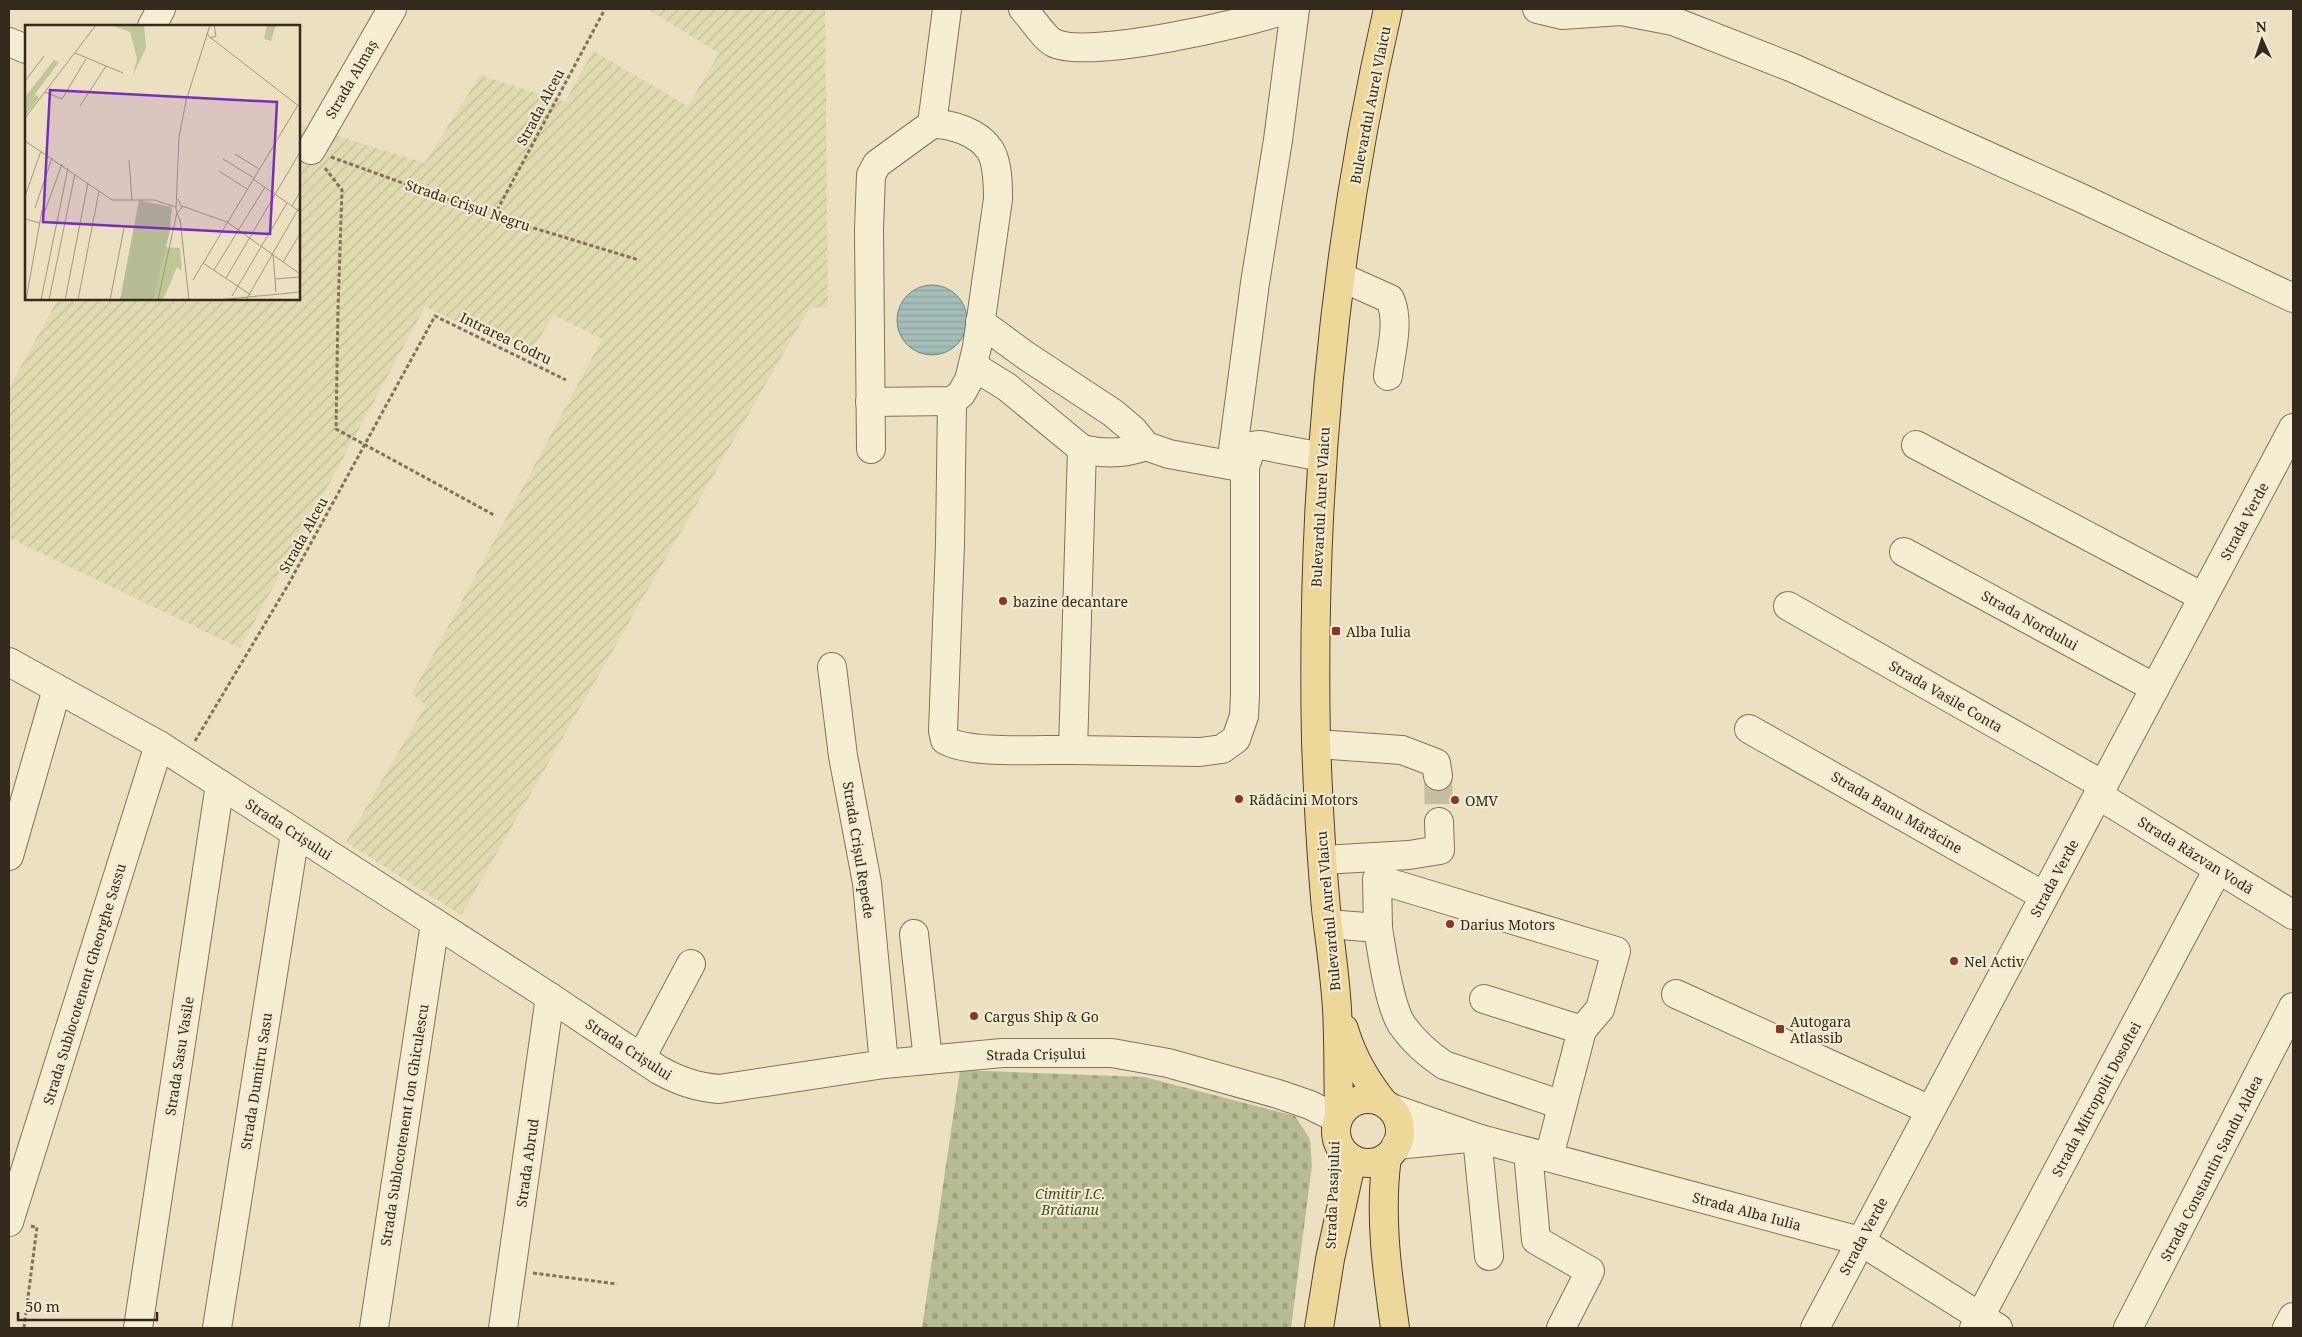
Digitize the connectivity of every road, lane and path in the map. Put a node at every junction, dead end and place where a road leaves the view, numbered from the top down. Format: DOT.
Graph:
graph roads {
  1 [pos="161,9"];
  2 [pos="392,9"];
  3 [pos="605,9"];
  4 [pos="947,9"];
  5 [pos="1023,9"];
  6 [pos="1287,9"];
  7 [pos="1295,9"];
  8 [pos="1388,9"];
  9 [pos="1537,9"];
  10 [pos="153,25"];
  11 [pos="9,42"];
  12 [pos="25,49"];
  13 [pos="932,124"];
  14 [pos="311,150"];
  15 [pos="494,216"];
  16 [pos="639,260"];
  17 [pos="1341,277"];
  18 [pos="2293,298"];
  19 [pos="435,316"];
  20 [pos="980,322"];
  21 [pos="973,366"];
  22 [pos="1388,376"];
  23 [pos="566,380"];
  24 [pos="952,401"];
  25 [pos="870,402"];
  26 [pos="2293,428"];
  27 [pos="365,444"];
  28 [pos="1146,446"];
  29 [pos="1916,446"];
  30 [pos="871,449"];
  31 [pos="1082,449"];
  32 [pos="1322,457"];
  33 [pos="1238,466"];
  34 [pos="494,515"];
  35 [pos="1904,552"];
  36 [pos="2204,597"];
  37 [pos="1788,606"];
  38 [pos="9,662"];
  39 [pos="832,666"];
  40 [pos="57,688"];
  41 [pos="2155,688"];
  42 [pos="1749,729"];
  43 [pos="1316,744"];
  44 [pos="159,745"];
  45 [pos="1073,750"];
  46 [pos="184,761"];
  47 [pos="1438,776"];
  48 [pos="220,784"];
  49 [pos="2101,790"];
  50 [pos="1439,822"];
  51 [pos="294,834"];
  52 [pos="11,841"];
  53 [pos="1323,860"];
  54 [pos="2218,869"];
  55 [pos="2044,896"];
  56 [pos="2293,915"];
  57 [pos="435,922"];
  58 [pos="1328,924"];
  59 [pos="1378,928"];
  60 [pos="914,934"];
  61 [pos="691,964"];
  62 [pos="1676,994"];
  63 [pos="550,997"];
  64 [pos="1484,999"];
  65 [pos="2293,1007"];
  66 [pos="1337,1009"];
  67 [pos="1582,1030"];
  68 [pos="641,1058"];
  69 [pos="928,1060"];
  70 [pos="884,1064"];
  71 [pos="1387,1105"];
  72 [pos="1562,1105"];
  73 [pos="1930,1110"];
  74 [pos="1337,1122"];
  75 [pos="1476,1138"];
  76 [pos="1391,1151"];
  77 [pos="1538,1154"];
  78 [pos="1355,1160"];
  79 [pos="9,1222"];
  80 [pos="1860,1241"];
  81 [pos="1490,1256"];
  82 [pos="1330,1259"];
  83 [pos="1387,1267"];
  84 [pos="512,1270"];
  85 [pos="617,1284"];
  86 [pos="2293,1317"];
  87 [pos="1984,1324"];
  88 [pos="24,1328"];
  89 [pos="138,1328"];
  90 [pos="217,1328"];
  91 [pos="374,1328"];
  92 [pos="503,1328"];
  93 [pos="1319,1328"];
  94 [pos="1396,1328"];
  95 [pos="1561,1328"];
  96 [pos="1815,1328"];
  97 [pos="2128,1328"];
  98 [pos="2288,1328"];
  1 -- 10 [label="street"];
  2 -- 14 [label="street, Strada Almaș"];
  3 -- 15 [label="path, Strada Alceu"];
  4 -- 13 [label="street"];
  5 -- 6 [label="street"];
  7 -- 33 [label="street"];
  8 -- 17 [label="main road, Bulevardul Aurel Vlaicu"];
  9 -- 18 [label="street"];
  11 -- 12 [label="street"];
  13 -- 20 [label="street"];
  13 -- 25 [label="street"];
  14 -- 15 [label="path, Strada Crișul Negru"];
  14 -- 27 [label="path"];
  15 -- 16 [label="path, Strada Crișul Negru"];
  17 -- 22 [label="street"];
  17 -- 32 [label="main road, Bulevardul Aurel Vlaicu"];
  19 -- 23 [label="path, Intrarea Codru"];
  19 -- 27 [label="path, Strada Alceu"];
  20 -- 21 [label="street"];
  20 -- 28 [label="street"];
  21 -- 24 [label="street"];
  21 -- 31 [label="street"];
  24 -- 25 [label="street"];
  24 -- 45 [label="street"];
  25 -- 30 [label="street"];
  26 -- 36 [label="street, Strada Verde"];
  27 -- 34 [label="path"];
  27 -- 46 [label="path, Strada Alceu"];
  28 -- 31 [label="street"];
  28 -- 33 [label="street"];
  29 -- 36 [label="street"];
  31 -- 45 [label="street"];
  32 -- 33 [label="street"];
  32 -- 43 [label="main road, Bulevardul Aurel Vlaicu"];
  33 -- 45 [label="street"];
  35 -- 41 [label="street, Strada Nordului"];
  36 -- 41 [label="street, Strada Verde"];
  37 -- 49 [label="street, Strada Vasile Conta"];
  38 -- 40 [label="street, Strada Crișului"];
  39 -- 70 [label="street, Strada Crișul Repede"];
  40 -- 44 [label="street, Strada Crișului"];
  40 -- 52 [label="street"];
  41 -- 49 [label="street, Strada Verde"];
  42 -- 55 [label="street, Strada Banu Mărăcine"];
  43 -- 47 [label="street"];
  43 -- 53 [label="main road, Bulevardul Aurel Vlaicu"];
  44 -- 46 [label="street, Strada Crișului"];
  44 -- 79 [label="street, Strada Sublocotenent Gheorghe Sassu"];
  46 -- 48 [label="street, Strada Crișului"];
  48 -- 51 [label="street, Strada Crișului"];
  48 -- 89 [label="street, Strada Sasu Vasile"];
  49 -- 54 [label="street, Strada Răzvan Vodă"];
  49 -- 55 [label="street, Strada Verde"];
  50 -- 53 [label="street"];
  51 -- 57 [label="street, Strada Crișului"];
  51 -- 90 [label="street, Strada Dumitru Sasu"];
  53 -- 58 [label="main road, Bulevardul Aurel Vlaicu"];
  54 -- 56 [label="street, Strada Răzvan Vodă"];
  54 -- 87 [label="street, Strada Mitropolit Dosoftei"];
  55 -- 73 [label="street, Strada Verde"];
  57 -- 63 [label="street, Strada Crișului"];
  57 -- 91 [label="street, Strada Sublocotenent Ion Ghiculescu"];
  58 -- 59 [label="street"];
  58 -- 66 [label="main road, Bulevardul Aurel Vlaicu"];
  59 -- 67 [label="street"];
  59 -- 72 [label="street"];
  60 -- 69 [label="street"];
  61 -- 68 [label="street"];
  62 -- 73 [label="street"];
  63 -- 68 [label="street, Strada Crișului"];
  63 -- 84 [label="street, Strada Abrud"];
  64 -- 67 [label="street"];
  65 -- 97 [label="street, Strada Constantin Sandu Aldea"];
  66 -- 71 [label="main road, Bulevardul Aurel Vlaicu"];
  66 -- 74 [label="main road, Bulevardul Aurel Vlaicu"];
  67 -- 72 [label="street"];
  68 -- 70 [label="street, Strada Crișului"];
  69 -- 70 [label="street, Strada Crișului"];
  69 -- 74 [label="street, Strada Crișului"];
  71 -- 74 [label="main road"];
  71 -- 75 [label="street, Strada Alba Iulia"];
  71 -- 76 [label="main road"];
  72 -- 77 [label="street"];
  73 -- 80 [label="street, Strada Verde"];
  74 -- 78 [label="main road"];
  74 -- 82 [label="main road, Strada Pasajului"];
  75 -- 76 [label="street, Strada Alba Iulia"];
  75 -- 77 [label="street, Strada Alba Iulia"];
  75 -- 81 [label="street"];
  76 -- 78 [label="main road"];
  76 -- 83 [label="main road"];
  77 -- 80 [label="street, Strada Alba Iulia"];
  77 -- 95 [label="street"];
  78 -- 82 [label="main road, Strada Pasajului"];
  78 -- 83 [label="main road"];
  79 -- 88 [label="path"];
  80 -- 87 [label="street, Strada Alba Iulia"];
  80 -- 96 [label="street, Strada Verde"];
  82 -- 93 [label="main road, Strada Pasajului"];
  83 -- 94 [label="main road"];
  84 -- 85 [label="path"];
  84 -- 92 [label="street, Strada Abrud"];
  86 -- 98 [label="street"];
}
